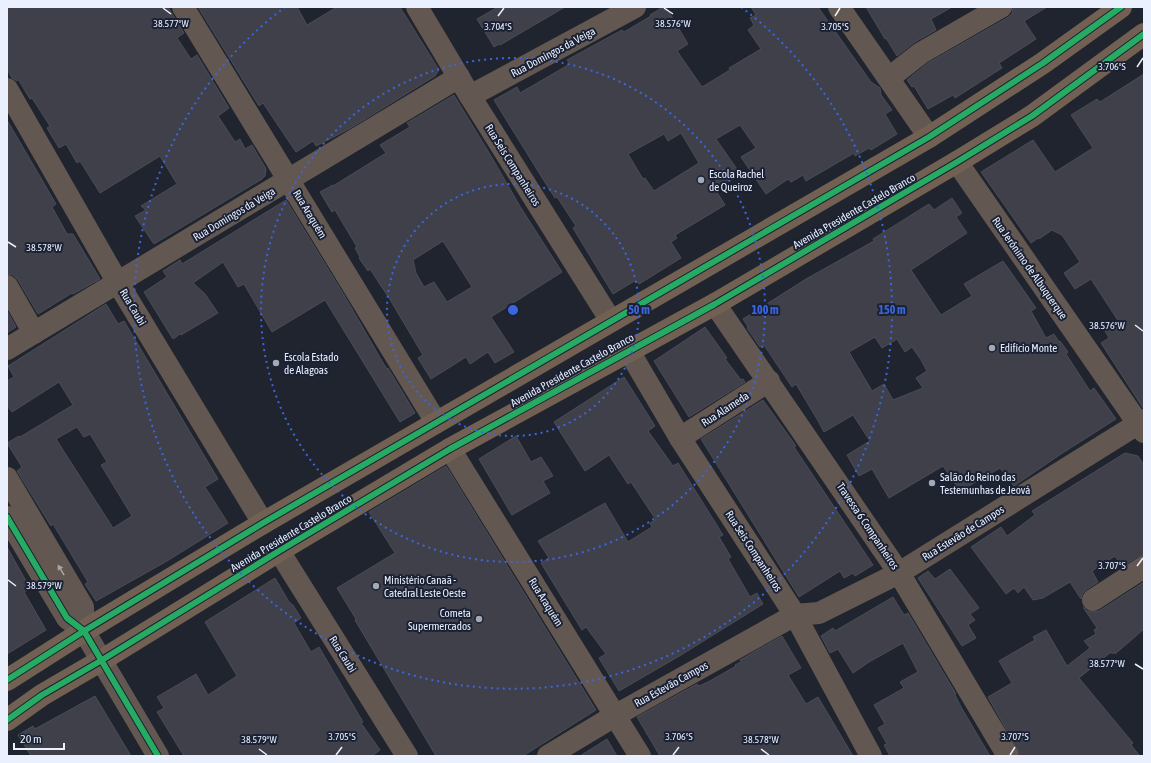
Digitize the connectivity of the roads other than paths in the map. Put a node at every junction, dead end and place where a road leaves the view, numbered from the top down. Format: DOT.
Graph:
graph roads {
  1 [pos="184,7"];
  2 [pos="416,7"];
  3 [pos="635,7"];
  4 [pos="839,7"];
  5 [pos="1001,7"];
  6 [pos="1121,7"];
  7 [pos="1144,34"];
  8 [pos="459,77"];
  9 [pos="889,78"];
  10 [pos="7,89"];
  11 [pos="470,96"];
  12 [pos="929,137"];
  13 [pos="956,162"];
  14 [pos="290,180"];
  15 [pos="118,284"];
  16 [pos="7,286"];
  17 [pos="715,304"];
  18 [pos="611,321"];
  19 [pos="34,333"];
  20 [pos="7,349"];
  21 [pos="628,351"];
  22 [pos="769,381"];
  23 [pos="436,422"];
  24 [pos="1142,425"];
  25 [pos="680,438"];
  26 [pos="450,449"];
  27 [pos="7,478"];
  28 [pos="7,517"];
  29 [pos="263,523"];
  30 [pos="279,551"];
  31 [pos="1144,568"];
  32 [pos="899,573"];
  33 [pos="1093,600"];
  34 [pos="795,614"];
  35 [pos="84,631"];
  36 [pos="102,660"];
  37 [pos="7,680"];
  38 [pos="616,714"];
  39 [pos="7,720"];
  40 [pos="158,756"];
  41 [pos="407,756"];
  42 [pos="548,756"];
  43 [pos="640,756"];
  44 [pos="871,756"];
  45 [pos="1008,756"];
  1 -- 14 [label="street, Rua Araquém"];
  2 -- 8 [label="street, Rua Seis Companheiros"];
  3 -- 11 [label="street, Rua Domingos da Veiga"];
  4 -- 9 [label="street"];
  5 -- 9 [label="street"];
  6 -- 12 [label="main road, Avenida Presidente Castelo Branco"];
  7 -- 13 [label="main road, Avenida Presidente Castelo Branco"];
  8 -- 11 [label="street, Rua Seis Companheiros"];
  8 -- 14 [label="street, Rua Domingos da Veiga"];
  9 -- 12 [label="street"];
  10 -- 15 [label="street, Rua Caubi"];
  11 -- 18 [label="street, Rua Seis Companheiros"];
  12 -- 18 [label="main road, Avenida Presidente Castelo Branco"];
  13 -- 17 [label="main road, Avenida Presidente Castelo Branco"];
  13 -- 24 [label="street, Rua Jerônimo de Albuquerque"];
  14 -- 15 [label="street, Rua Domingos da Veiga"];
  14 -- 23 [label="street, Rua Araquém"];
  15 -- 19 [label="street, Rua Domingos da Veiga"];
  15 -- 29 [label="street, Rua Caubi"];
  16 -- 19 [label="street"];
  17 -- 21 [label="main road, Avenida Presidente Castelo Branco"];
  17 -- 22 [label="street, Travessa 6 Companheiros"];
  18 -- 23 [label="main road, Avenida Presidente Castelo Branco"];
  19 -- 20 [label="street, Rua Domingos da Veiga"];
  21 -- 25 [label="street, Rua Seis Companheiros"];
  21 -- 26 [label="main road, Avenida Presidente Castelo Branco"];
  22 -- 25 [label="street, Rua Alameda"];
  22 -- 32 [label="street, Travessa 6 Companheiros"];
  23 -- 29 [label="main road, Avenida Presidente Castelo Branco"];
  24 -- 32 [label="street, Rua Estevão de Campos"];
  25 -- 34 [label="street, Rua Seis Companheiros"];
  26 -- 30 [label="main road, Avenida Presidente Castelo Branco"];
  26 -- 38 [label="street, Rua Araquém"];
  35 -- 27 [label="street, one-way"];
  28 -- 35 [label="street"];
  29 -- 35 [label="main road, Avenida Presidente Castelo Branco"];
  30 -- 36 [label="main road, Avenida Presidente Castelo Branco"];
  30 -- 41 [label="street, Rua Caubi"];
  31 -- 33 [label="street"];
  32 -- 34 [label="street, Rua Estevão de Campos"];
  32 -- 45 [label="street, Travessa 6 Companheiros"];
  34 -- 38 [label="street, Rua Estevão Campos"];
  34 -- 44 [label="street, Rua Seis Companheiros"];
  35 -- 36 [label="street"];
  35 -- 37 [label="main road, Avenida Presidente Castelo Branco"];
  36 -- 39 [label="main road, Avenida Presidente Castelo Branco"];
  36 -- 40 [label="street"];
  38 -- 42 [label="street, Rua Estevão Campos"];
  38 -- 43 [label="street, Rua Araquém"];
}
